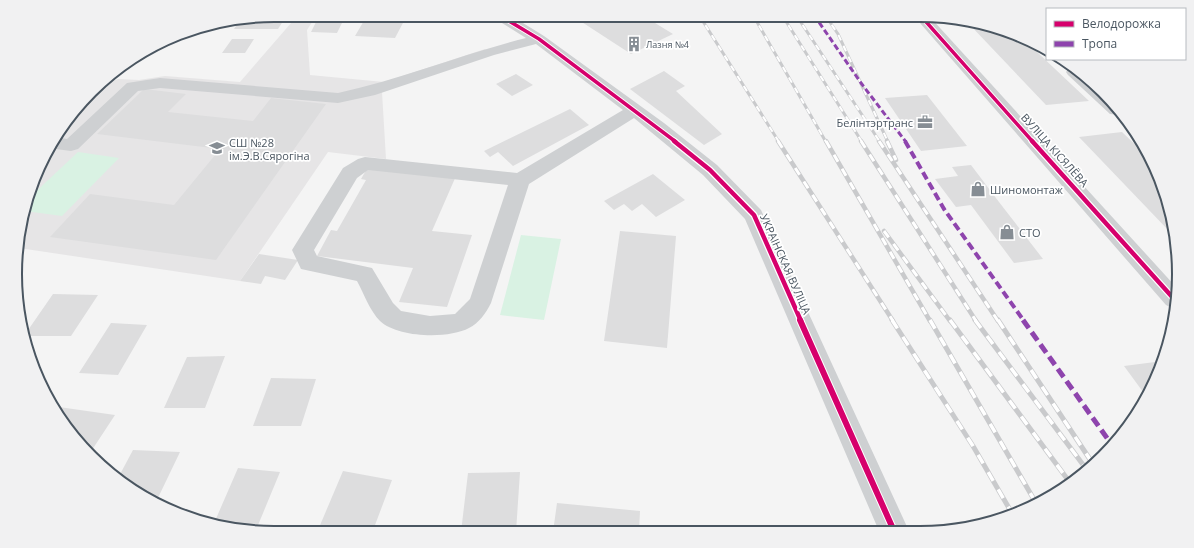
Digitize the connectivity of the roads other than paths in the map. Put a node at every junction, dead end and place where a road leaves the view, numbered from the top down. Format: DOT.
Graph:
graph roads {
  1 [pos="510,22"];
  2 [pos="927,22"];
  3 [pos="539,39"];
  4 [pos="635,110"];
  5 [pos="58,144"];
  6 [pos="520,180"];
  7 [pos="1171,295"];
  8 [pos="892,526"];
  1 -- 3 [label="street, УКРАІНСКАЯ ВУЛІЦА"];
  2 -- 7 [label="street, ВУЛІЦА КІСЯЛЁВА"];
  3 -- 4 [label="street, УКРАІНСКАЯ ВУЛІЦА"];
  3 -- 5 [label="street"];
  4 -- 6 [label="street"];
  4 -- 8 [label="street, УКРАІНСКАЯ ВУЛІЦА"];
  6 -- 6 [label="street"];
}
